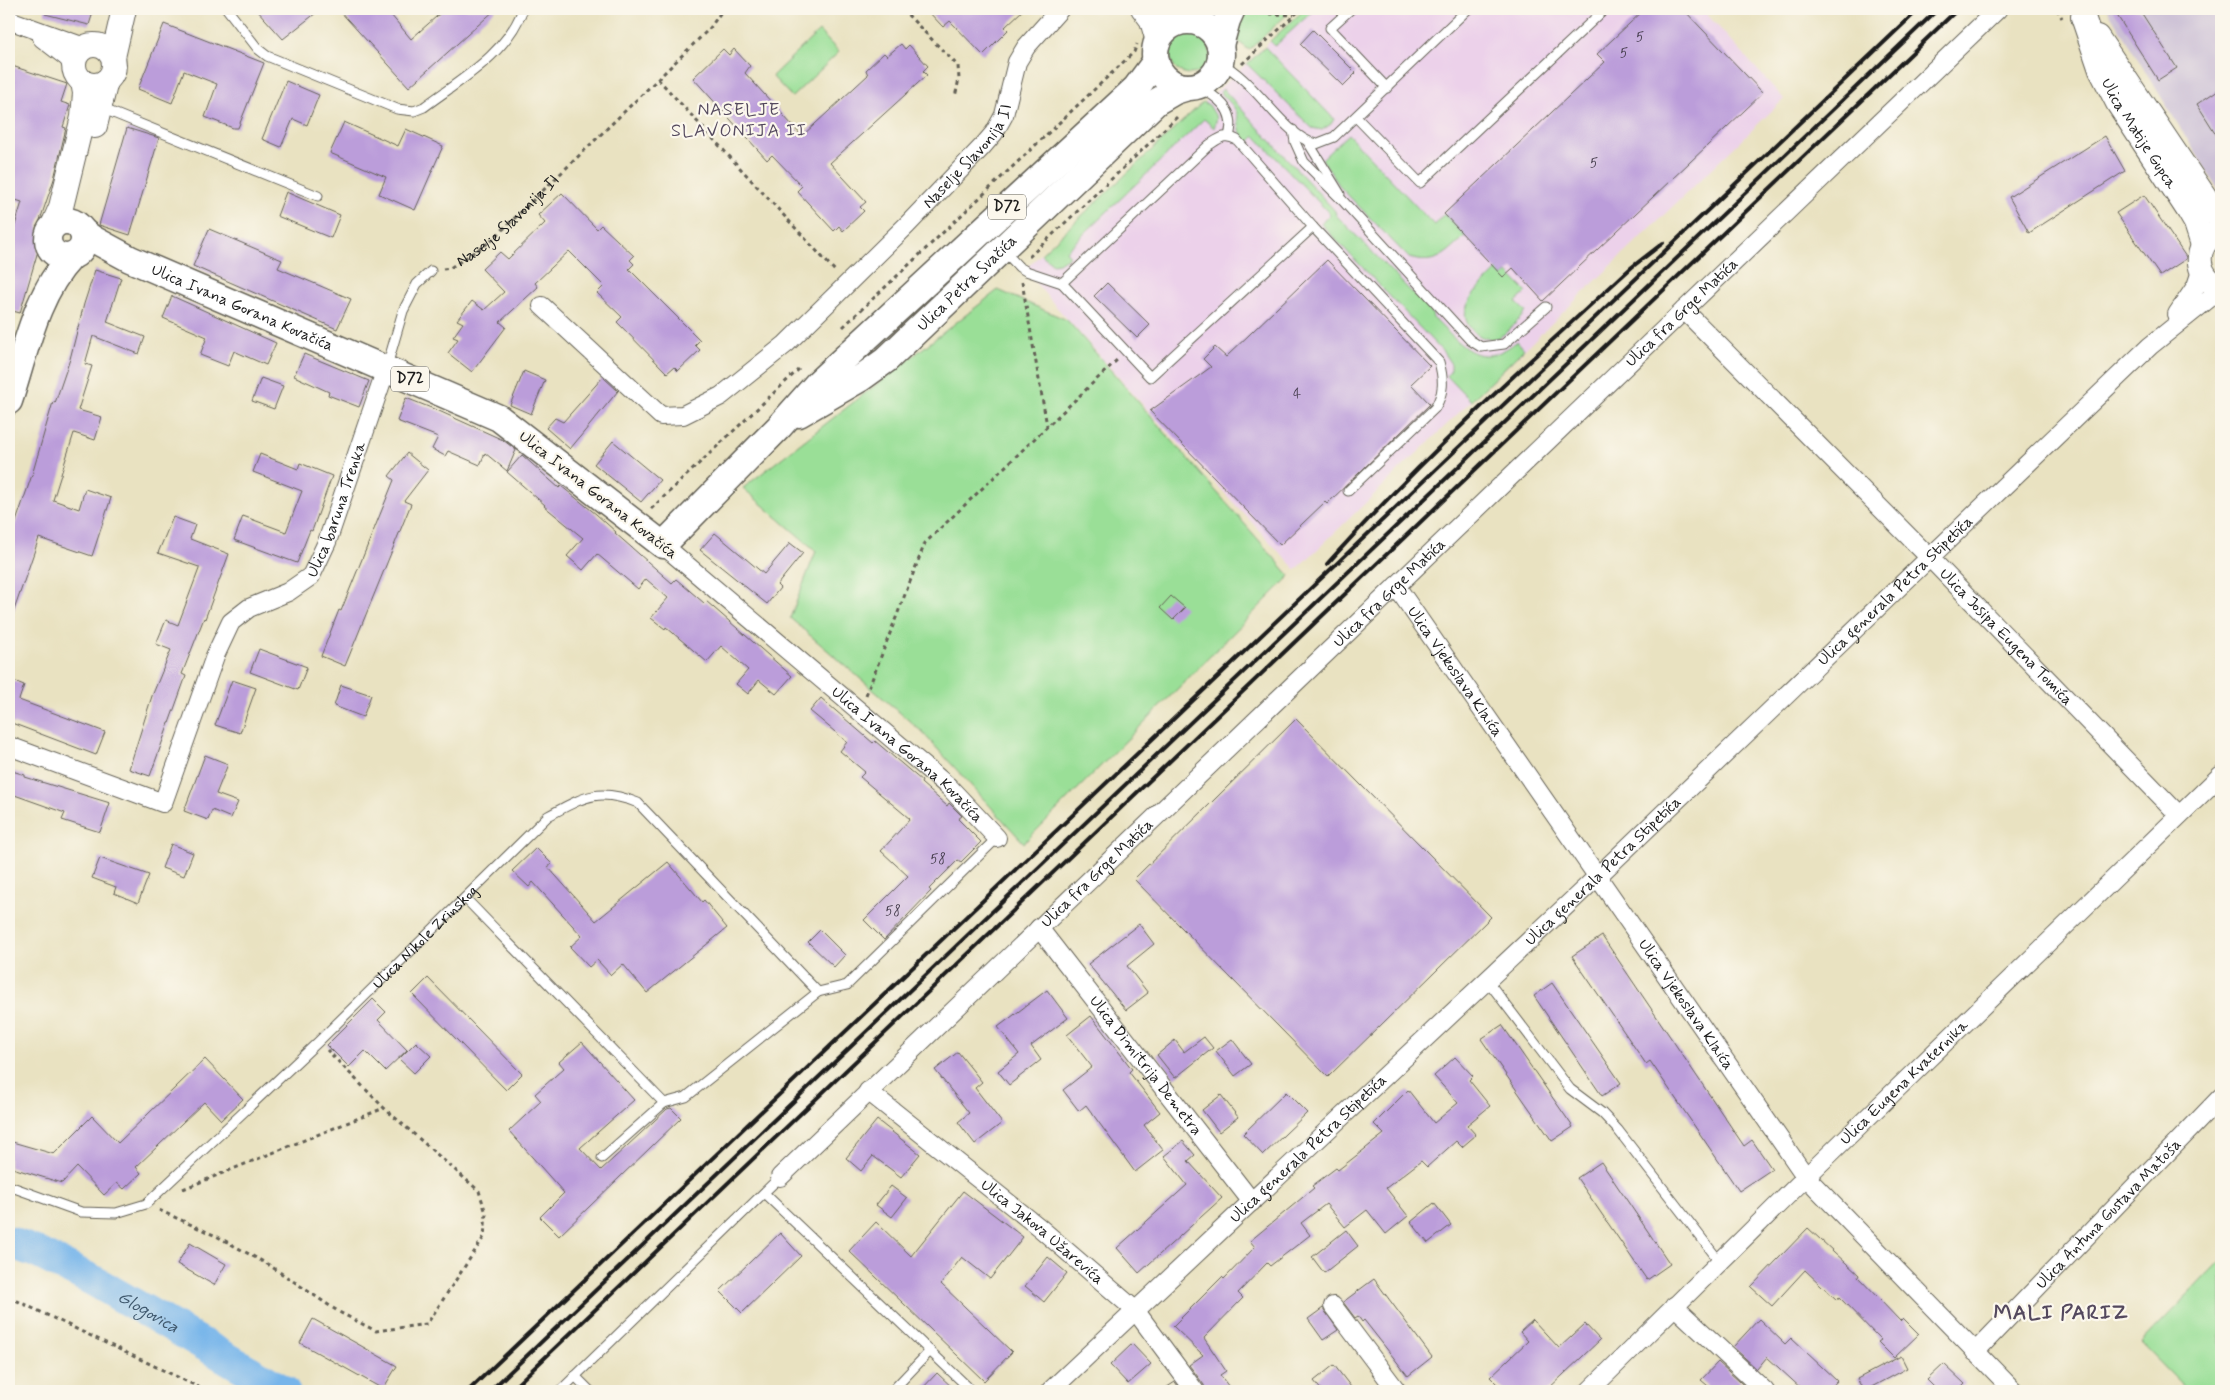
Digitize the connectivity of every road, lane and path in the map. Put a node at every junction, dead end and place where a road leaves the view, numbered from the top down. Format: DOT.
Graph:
graph roads {
  1 [pos="113,9"];
  2 [pos="124,9"];
  3 [pos="227,9"];
  4 [pos="523,9"];
  5 [pos="723,9"];
  6 [pos="902,9"];
  7 [pos="1060,9"];
  8 [pos="1140,9"];
  9 [pos="1152,9"];
  10 [pos="1221,9"];
  11 [pos="1301,9"];
  12 [pos="1350,9"];
  13 [pos="1468,9"];
  14 [pos="1605,9"];
  15 [pos="1998,9"];
  16 [pos="1240,11"];
  17 [pos="2081,13"];
  18 [pos="1294,15"];
  19 [pos="1188,21"];
  20 [pos="16,23"];
  21 [pos="1150,49"];
  22 [pos="112,57"];
  23 [pos="82,60"];
  24 [pos="1225,60"];
  25 [pos="658,79"];
  26 [pos="106,81"];
  27 [pos="1192,86"];
  28 [pos="1386,88"];
  29 [pos="955,97"];
  30 [pos="99,107"];
  31 [pos="1356,117"];
  32 [pos="1293,130"];
  33 [pos="1229,136"];
  34 [pos="1308,142"];
  35 [pos="318,196"];
  36 [pos="1343,200"];
  37 [pos="2221,221"];
  38 [pos="1313,227"];
  39 [pos="2212,238"];
  40 [pos="68,240"];
  41 [pos="1011,258"];
  42 [pos="431,271"];
  43 [pos="2201,271"];
  44 [pos="1062,283"];
  45 [pos="847,284"];
  46 [pos="2221,288"];
  47 [pos="542,306"];
  48 [pos="1546,307"];
  49 [pos="1684,310"];
  50 [pos="836,334"];
  51 [pos="2150,346"];
  52 [pos="1126,350"];
  53 [pos="800,368"];
  54 [pos="386,369"];
  55 [pos="9,401"];
  56 [pos="1048,426"];
  57 [pos="779,427"];
  58 [pos="1348,491"];
  59 [pos="636,523"];
  60 [pos="663,544"];
  61 [pos="1929,557"];
  62 [pos="1396,586"];
  63 [pos="860,711"];
  64 [pos="9,746"];
  65 [pos="2221,775"];
  66 [pos="2178,815"];
  67 [pos="997,838"];
  68 [pos="1598,876"];
  69 [pos="465,898"];
  70 [pos="1039,928"];
  71 [pos="1487,980"];
  72 [pos="818,992"];
  73 [pos="318,1042"];
  74 [pos="868,1090"];
  75 [pos="2221,1096"];
  76 [pos="664,1103"];
  77 [pos="384,1108"];
  78 [pos="602,1158"];
  79 [pos="780,1177"];
  80 [pos="1806,1177"];
  81 [pos="9,1186"];
  82 [pos="764,1193"];
  83 [pos="1252,1202"];
  84 [pos="146,1204"];
  85 [pos="1720,1262"];
  86 [pos="9,1297"];
  87 [pos="1333,1306"];
  88 [pos="1674,1306"];
  89 [pos="1135,1310"];
  90 [pos="930,1351"];
  91 [pos="1976,1352"];
  92 [pos="575,1376"];
  93 [pos="207,1391"];
  94 [pos="560,1391"];
  95 [pos="590,1391"];
  96 [pos="892,1391"];
  97 [pos="972,1391"];
  98 [pos="1052,1391"];
  99 [pos="1195,1391"];
  100 [pos="1397,1391"];
  101 [pos="1588,1391"];
  102 [pos="1765,1391"];
  103 [pos="2014,1391"];
  1 -- 23 [label="main road"];
  2 -- 22 [label="main road"];
  3 -- 4 [label="lane"];
  5 -- 25 [label="path, Naselje Slavonija II"];
  6 -- 29 [label="path"];
  7 -- 45 [label="street, Naselje Slavonija II"];
  8 -- 21 [label="street"];
  9 -- 19 [label="street"];
  10 -- 19 [label="main road, D72"];
  11 -- 18 [label="path"];
  12 -- 28 [label="lane"];
  13 -- 28 [label="lane"];
  14 -- 31 [label="lane"];
  15 -- 49 [label="street, Ulica fra Grge Matića"];
  16 -- 18 [label="path"];
  16 -- 24 [label="main road, D72"];
  17 -- 37 [label="main road, Ulica Matije Gupca"];
  17 -- 39 [label="main road, Ulica Matije Gupca"];
  18 -- 24 [label="path"];
  19 -- 21 [label="main road, D72"];
  19 -- 24 [label="main road"];
  20 -- 23 [label="street"];
  21 -- 27 [label="main road"];
  21 -- 50 [label="path"];
  21 -- 57 [label="main road, Ulica Petra Svačića / D72"];
  22 -- 23 [label="main road"];
  22 -- 26 [label="main road"];
  23 -- 26 [label="main road"];
  23 -- 40 [label="main road"];
  24 -- 27 [label="main road, D72"];
  24 -- 32 [label="lane"];
  25 -- 42 [label="path, Naselje Slavonija II"];
  25 -- 45 [label="path"];
  26 -- 30 [label="main road"];
  27 -- 33 [label="lane"];
  27 -- 41 [label="main road, Ulica Petra Svačića / D72"];
  27 -- 41 [label="path"];
  28 -- 31 [label="lane"];
  30 -- 35 [label="lane"];
  30 -- 40 [label="main road"];
  31 -- 34 [label="lane"];
  32 -- 34 [label="lane"];
  32 -- 36 [label="lane"];
  33 -- 38 [label="lane"];
  33 -- 44 [label="lane"];
  34 -- 36 [label="lane"];
  36 -- 48 [label="lane"];
  38 -- 52 [label="lane"];
  38 -- 58 [label="lane"];
  39 -- 43 [label="main road"];
  40 -- 54 [label="main road, Ulica Ivana Gorana Kovačića / D72"];
  40 -- 55 [label="main road"];
  41 -- 44 [label="lane"];
  41 -- 56 [label="path"];
  41 -- 57 [label="main road, Ulica Petra Svačića / D72"];
  42 -- 54 [label="lane, Naselje Slavonija II"];
  43 -- 46 [label="main road"];
  43 -- 51 [label="street, Ulica generala Petra Stipetića"];
  44 -- 52 [label="lane"];
  45 -- 47 [label="street, Naselje Slavonija II"];
  46 -- 51 [label="street, Ulica generala Petra Stipetića"];
  49 -- 61 [label="street, Ulica Josipa Eugena Tomića"];
  49 -- 62 [label="street, Ulica fra Grge Matića"];
  51 -- 61 [label="street, Ulica generala Petra Stipetića"];
  52 -- 56 [label="path"];
  53 -- 59 [label="path"];
  54 -- 59 [label="main road, Ulica Ivana Gorana Kovačića / D72"];
  54 -- 64 [label="street, Ulica baruna Trenka"];
  56 -- 63 [label="path"];
  57 -- 60 [label="main road, Ulica Petra Svačića / D72"];
  59 -- 60 [label="main road, Ulica Ivana Gorana Kovačića / D72"];
  60 -- 63 [label="street, Ulica Ivana Gorana Kovačića"];
  61 -- 66 [label="street, Ulica Josipa Eugena Tomića"];
  61 -- 68 [label="street, Ulica generala Petra Stipetića"];
  62 -- 68 [label="street, Ulica Vjekoslava Klaića"];
  62 -- 70 [label="street, Ulica fra Grge Matića"];
  63 -- 67 [label="street, Ulica Ivana Gorana Kovačića"];
  65 -- 66 [label="street, Ulica Eugena Kvaternika"];
  66 -- 80 [label="street, Ulica Eugena Kvaternika"];
  67 -- 72 [label="lane"];
  68 -- 71 [label="street, Ulica generala Petra Stipetića"];
  68 -- 80 [label="street, Ulica Vjekoslava Klaića"];
  69 -- 72 [label="lane, Ulica Nikole Zrinskog"];
  69 -- 73 [label="lane, Ulica Nikole Zrinskog"];
  69 -- 76 [label="lane"];
  70 -- 74 [label="street, Ulica fra Grge Matića"];
  70 -- 83 [label="street, Ulica Dimitrija Demetra"];
  71 -- 83 [label="street, Ulica generala Petra Stipetića"];
  71 -- 85 [label="lane"];
  72 -- 76 [label="lane"];
  73 -- 77 [label="path"];
  73 -- 84 [label="lane, Ulica Nikole Zrinskog"];
  74 -- 79 [label="street, Ulica fra Grge Matića"];
  74 -- 89 [label="street, Ulica Jakova Užarevića"];
  75 -- 91 [label="street, Ulica Antuna Gustava Matoša"];
  76 -- 78 [label="lane"];
  77 -- 84 [label="path"];
  77 -- 84 [label="path"];
  79 -- 82 [label="lane"];
  80 -- 85 [label="street, Ulica Eugena Kvaternika"];
  80 -- 91 [label="street, Ulica Vjekoslava Klaića"];
  81 -- 84 [label="lane, Ulica Nikole Zrinskog"];
  82 -- 90 [label="lane"];
  82 -- 92 [label="lane"];
  83 -- 89 [label="street, Ulica generala Petra Stipetića"];
  85 -- 88 [label="street, Ulica Eugena Kvaternika"];
  86 -- 93 [label="path"];
  87 -- 100 [label="street"];
  88 -- 101 [label="street, Ulica Eugena Kvaternika"];
  88 -- 102 [label="street"];
  89 -- 98 [label="street, Ulica generala Petra Stipetića"];
  89 -- 99 [label="street, Ulica Jakova Užarevića"];
  90 -- 96 [label="lane"];
  90 -- 97 [label="lane"];
  91 -- 103 [label="street, Ulica Vjekoslava Klaića"];
  92 -- 94 [label="lane"];
  92 -- 95 [label="lane"];
}
